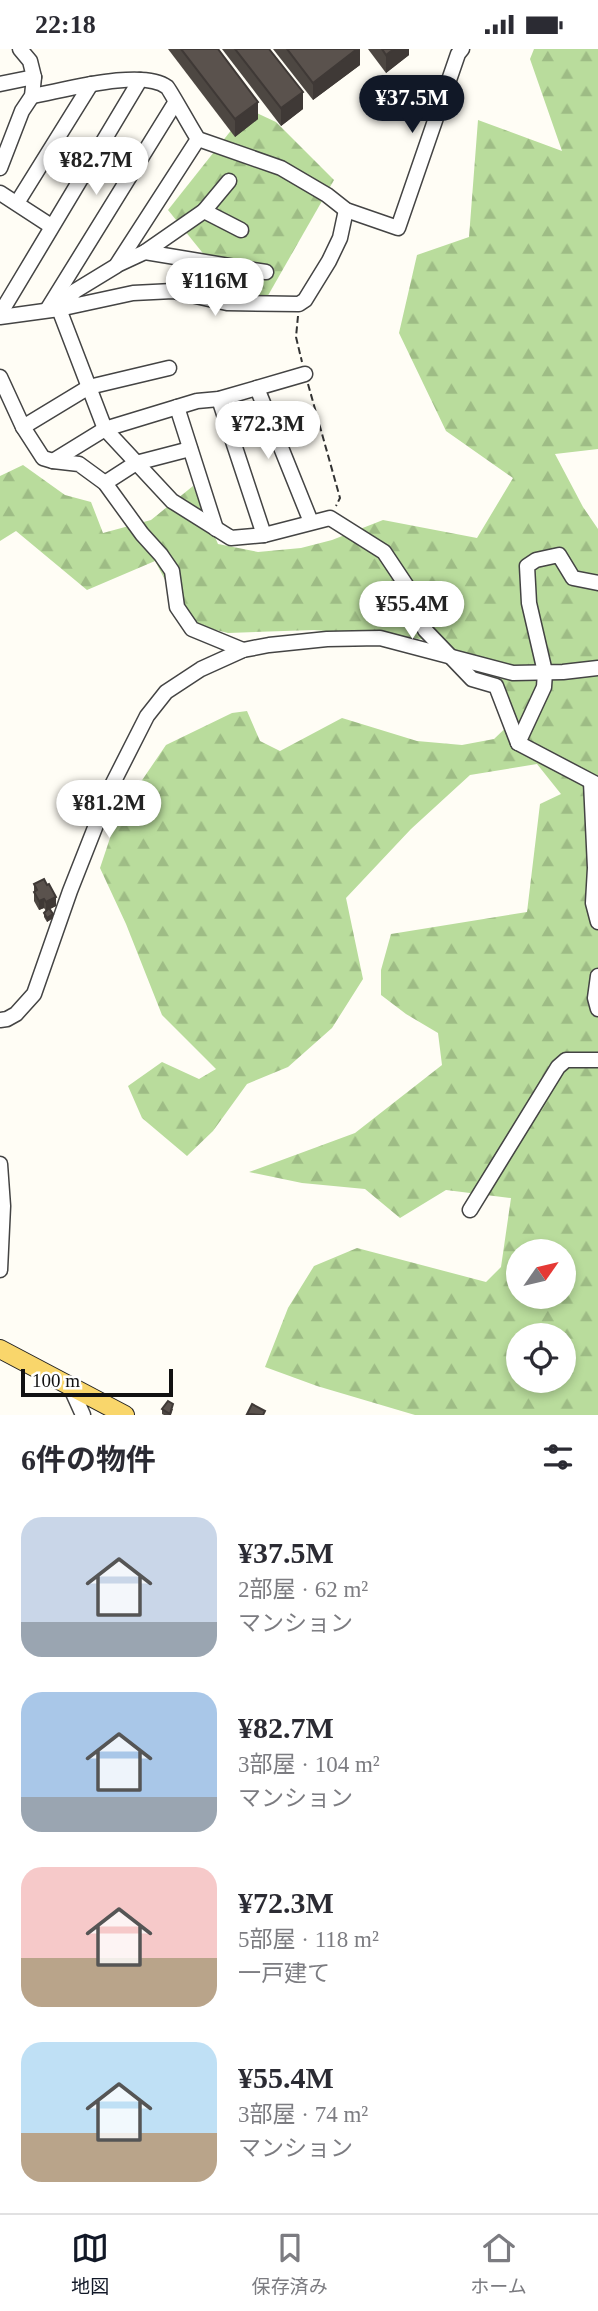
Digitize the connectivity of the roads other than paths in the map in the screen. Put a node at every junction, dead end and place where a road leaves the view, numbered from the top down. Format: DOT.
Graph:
graph roads {
  1 [pos="20,49"];
  2 [pos="458,51"];
  3 [pos="34,77"];
  4 [pos="140,80"];
  5 [pos="0,84"];
  6 [pos="91,84"];
  7 [pos="32,96"];
  8 [pos="175,103"];
  9 [pos="198,139"];
  10 [pos="0,168"];
  11 [pos="229,181"];
  12 [pos="0,193"];
  13 [pos="17,203"];
  14 [pos="346,210"];
  15 [pos="204,211"];
  16 [pos="51,226"];
  17 [pos="242,230"];
  18 [pos="145,252"];
  19 [pos="116,266"];
  20 [pos="266,272"];
  21 [pos="53,309"];
  22 [pos="0,315"];
  23 [pos="169,368"];
  24 [pos="305,374"];
  25 [pos="0,377"];
  26 [pos="89,387"];
  27 [pos="257,388"];
  28 [pos="219,399"];
  29 [pos="177,407"];
  30 [pos="23,427"];
  31 [pos="105,429"];
  32 [pos="190,449"];
  33 [pos="53,461"];
  34 [pos="136,463"];
  35 [pos="105,483"];
  36 [pos="311,521"];
  37 [pos="216,529"];
  38 [pos="264,535"];
  39 [pos="598,583"];
  40 [pos="243,650"];
  41 [pos="451,656"];
  42 [pos="598,668"];
  43 [pos="545,672"];
  44 [pos="518,743"];
  45 [pos="594,784"];
  46 [pos="598,922"];
  47 [pos="598,976"];
  48 [pos="598,1009"];
  49 [pos="0,1020"];
  50 [pos="598,1060"];
  51 [pos="0,1164"];
  52 [pos="470,1210"];
  53 [pos="0,1269"];
  54 [pos="0,1349"];
  55 [pos="69,1384"];
  56 [pos="83,1415"];
  57 [pos="125,1415"];
  1 -- 3 [label="street"];
  2 -- 14 [label="street"];
  3 -- 5 [label="street"];
  3 -- 7 [label="street"];
  4 -- 6 [label="street"];
  4 -- 8 [label="street"];
  4 -- 16 [label="street"];
  6 -- 7 [label="street"];
  6 -- 13 [label="street"];
  7 -- 10 [label="street"];
  8 -- 9 [label="street"];
  8 -- 21 [label="street"];
  9 -- 14 [label="street"];
  9 -- 19 [label="street"];
  11 -- 15 [label="street"];
  12 -- 13 [label="street"];
  13 -- 16 [label="street"];
  14 -- 21 [label="street"];
  15 -- 17 [label="street"];
  15 -- 18 [label="street"];
  16 -- 22 [label="street"];
  18 -- 19 [label="street"];
  18 -- 20 [label="street"];
  19 -- 21 [label="street"];
  21 -- 22 [label="street"];
  21 -- 26 [label="street"];
  23 -- 26 [label="street"];
  24 -- 27 [label="street"];
  25 -- 30 [label="street"];
  26 -- 30 [label="street"];
  26 -- 31 [label="street"];
  27 -- 28 [label="street"];
  27 -- 36 [label="street"];
  28 -- 29 [label="street"];
  28 -- 38 [label="street"];
  29 -- 31 [label="street"];
  29 -- 32 [label="street"];
  30 -- 33 [label="street"];
  31 -- 33 [label="street"];
  31 -- 34 [label="street"];
  32 -- 34 [label="street"];
  32 -- 37 [label="street"];
  33 -- 35 [label="street"];
  34 -- 35 [label="street"];
  34 -- 37 [label="street"];
  35 -- 40 [label="street"];
  36 -- 38 [label="street"];
  36 -- 41 [label="street"];
  37 -- 38 [label="street"];
  39 -- 43 [label="street"];
  40 -- 41 [label="street"];
  40 -- 49 [label="street"];
  41 -- 43 [label="street"];
  41 -- 44 [label="street"];
  42 -- 43 [label="street"];
  43 -- 44 [label="street"];
  44 -- 45 [label="street"];
  45 -- 46 [label="street"];
  47 -- 48 [label="street"];
  50 -- 52 [label="street"];
  51 -- 53 [label="street"];
  54 -- 55 [label="main road"];
  55 -- 56 [label="street"];
  55 -- 57 [label="main road"];
}
